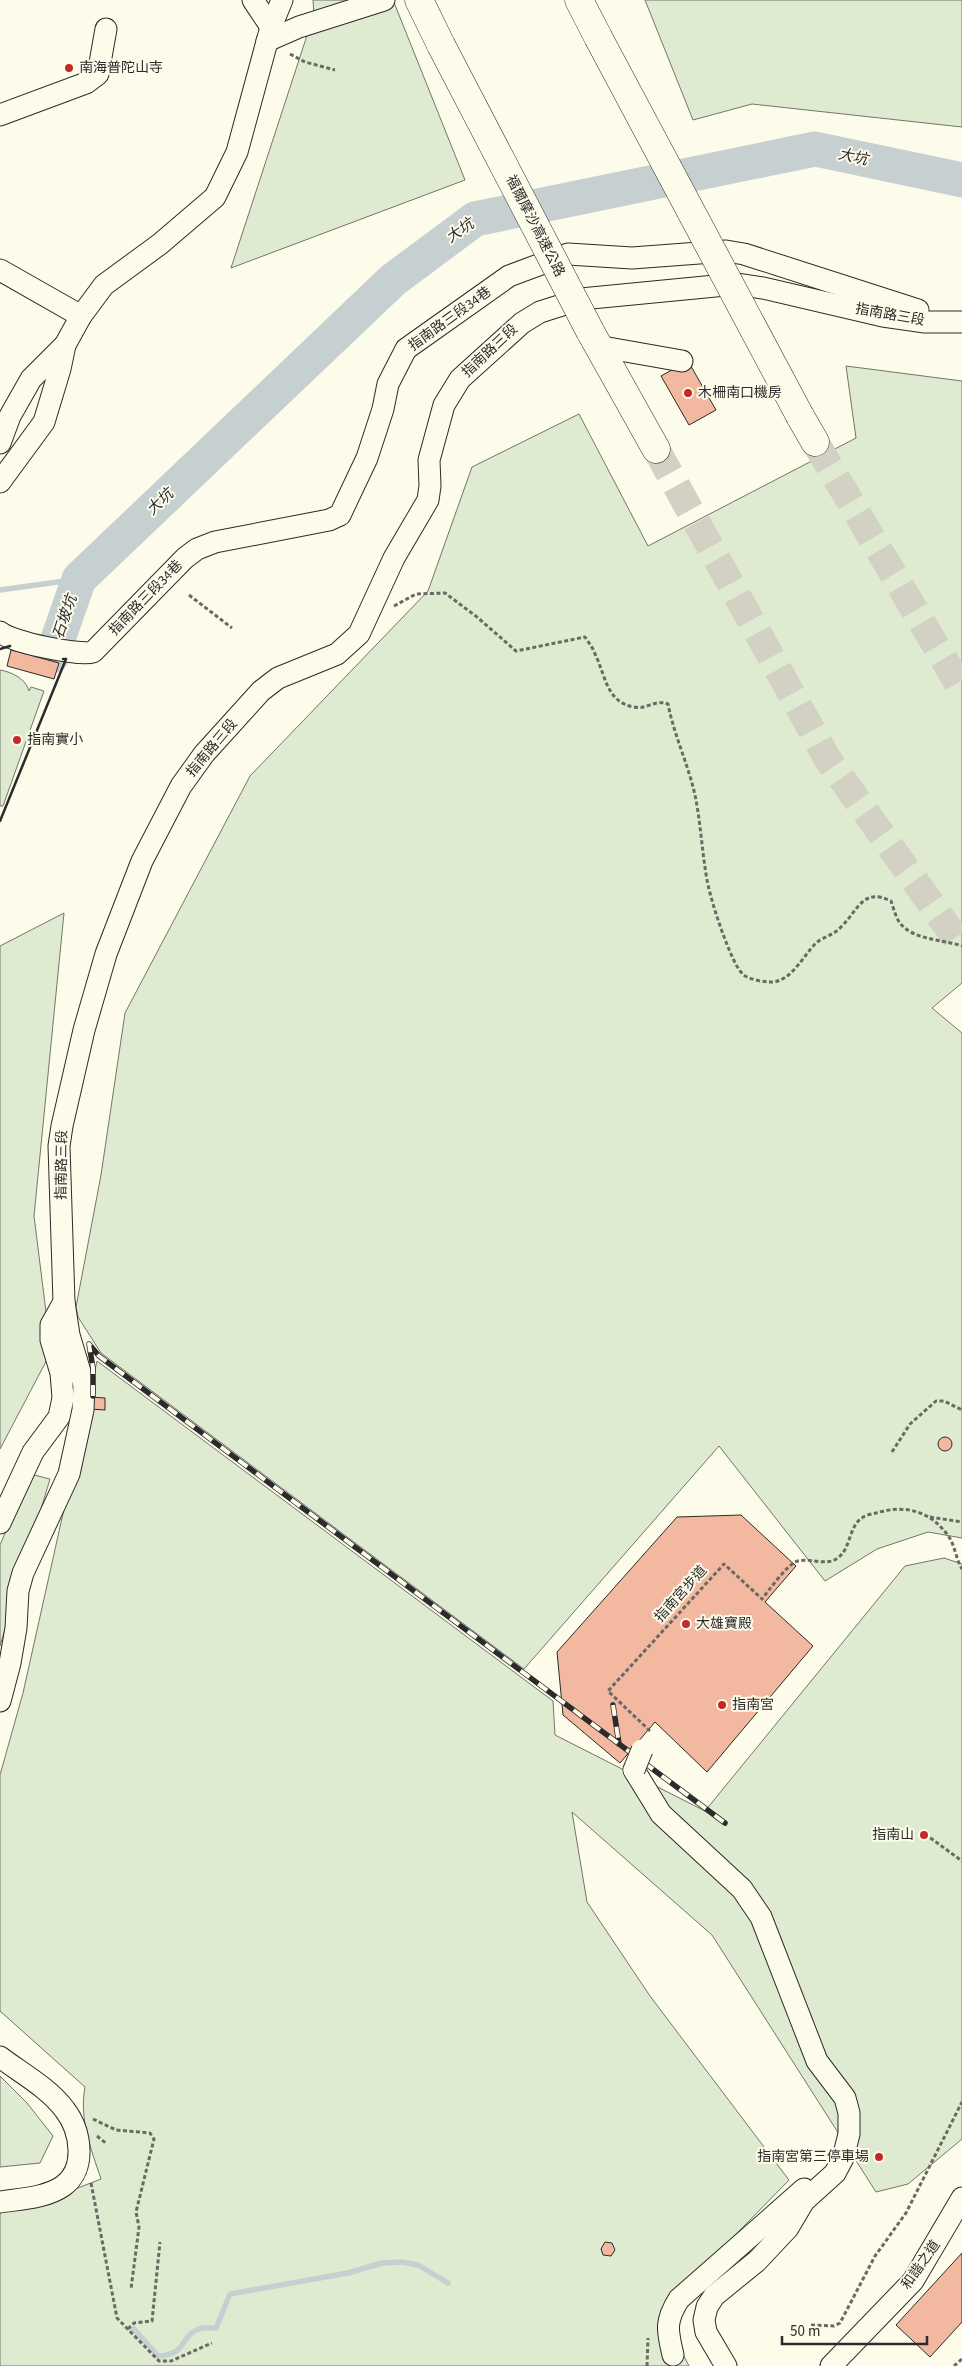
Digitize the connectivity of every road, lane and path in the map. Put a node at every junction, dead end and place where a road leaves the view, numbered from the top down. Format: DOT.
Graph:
graph roads {
  1 [pos="253,0"];
  2 [pos="282,0"];
  3 [pos="384,0"];
  4 [pos="420,0"];
  5 [pos="579,0"];
  6 [pos="106,29"];
  7 [pos="269,34"];
  8 [pos="335,70"];
  9 [pos="0,115"];
  10 [pos="0,270"];
  11 [pos="81,316"];
  12 [pos="962,322"];
  13 [pos="593,338"];
  14 [pos="65,345"];
  15 [pos="682,361"];
  16 [pos="0,442"];
  17 [pos="815,442"];
  18 [pos="656,449"];
  19 [pos="0,482"];
  20 [pos="190,595"];
  21 [pos="393,607"];
  22 [pos="232,628"];
  23 [pos="0,632"];
  24 [pos="962,946"];
  25 [pos="64,1302"];
  26 [pos="962,1410"];
  27 [pos="892,1452"];
  28 [pos="930,1517"];
  29 [pos="962,1522"];
  30 [pos="0,1523"];
  31 [pos="962,1569"];
  32 [pos="0,1701"];
  33 [pos="642,1750"];
  34 [pos="925,1834"];
  35 [pos="962,1861"];
  36 [pos="0,2057"];
  37 [pos="962,2102"];
  38 [pos="849,2113"];
  39 [pos="74,2126"];
  40 [pos="79,2158"];
  41 [pos="962,2198"];
  42 [pos="0,2202"];
  43 [pos="160,2242"];
  44 [pos="131,2289"];
  45 [pos="811,2325"];
  46 [pos="128,2329"];
  47 [pos="212,2343"];
  48 [pos="673,2354"];
  49 [pos="962,2360"];
  50 [pos="726,2366"];
  51 [pos="831,2366"];
  52 [pos="954,2366"];
  1 -- 7 [label="street"];
  2 -- 7 [label="street"];
  3 -- 7 [label="street"];
  4 -- 13 [label="highway, 福爾摩沙高速公路, bridge"];
  5 -- 17 [label="highway, bridge"];
  6 -- 9 [label="street"];
  7 -- 8 [label="path"];
  7 -- 11 [label="street"];
  10 -- 11 [label="street"];
  11 -- 14 [label="street"];
  12 -- 23 [label="street, 指南路三段34巷"];
  12 -- 25 [label="street, 指南路三段"];
  13 -- 15 [label="street"];
  13 -- 18 [label="highway, 福爾摩沙高速公路"];
  14 -- 16 [label="street"];
  14 -- 19 [label="street"];
  20 -- 22 [label="path"];
  21 -- 24 [label="path"];
  25 -- 30 [label="street"];
  25 -- 32 [label="street, 指南路三段"];
  26 -- 27 [label="path"];
  28 -- 29 [label="path, 指南宮步道"];
  28 -- 31 [label="path, 指南宮步道"];
  28 -- 33 [label="path, 指南宮步道"];
  33 -- 38 [label="street, bridge"];
  34 -- 35 [label="path"];
  36 -- 39 [label="street"];
  37 -- 45 [label="path"];
  38 -- 48 [label="street"];
  38 -- 50 [label="street"];
  39 -- 40 [label="street"];
  39 -- 44 [label="path"];
  40 -- 42 [label="street"];
  40 -- 46 [label="path"];
  41 -- 51 [label="street, 和諧之道"];
  43 -- 46 [label="path"];
  46 -- 47 [label="path"];
  49 -- 52 [label="path"];
}
